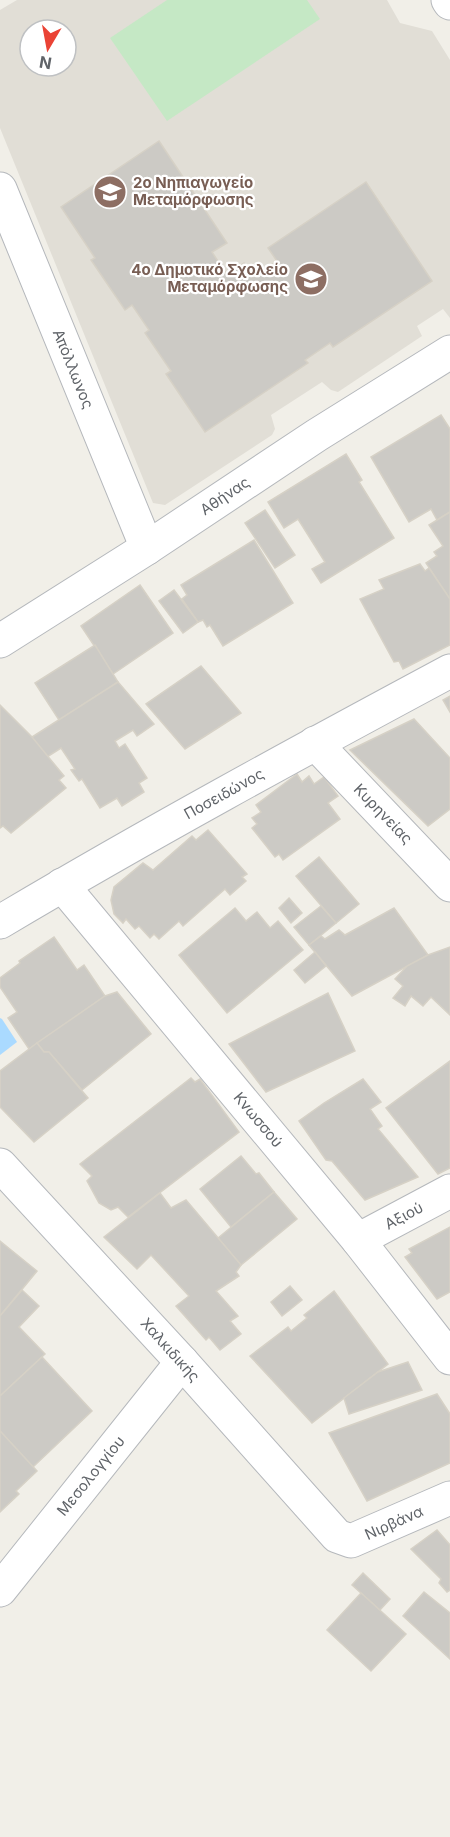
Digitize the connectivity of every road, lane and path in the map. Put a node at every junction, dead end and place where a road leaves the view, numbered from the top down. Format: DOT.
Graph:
graph roads {
  1 [pos="0,189"];
  2 [pos="445,365"];
  3 [pos="147,548"];
  4 [pos="0,642"];
  5 [pos="450,671"];
  6 [pos="315,743"];
  7 [pos="62,885"];
  8 [pos="450,885"];
  9 [pos="0,922"];
  10 [pos="0,1165"];
  11 [pos="450,1191"];
  12 [pos="358,1240"];
  13 [pos="450,1358"];
  14 [pos="182,1362"];
  15 [pos="450,1498"];
  16 [pos="337,1536"];
  17 [pos="0,1590"];
  1 -- 3 [label="street, Απόλλωνος"];
  2 -- 3 [label="street, Αθήνας"];
  3 -- 4 [label="street, Αθήνας"];
  5 -- 6 [label="street, Ποσειδώνος"];
  6 -- 7 [label="street, Ποσειδώνος"];
  6 -- 8 [label="street, Κυρηνείας"];
  7 -- 9 [label="street, Ποσειδώνος"];
  7 -- 12 [label="street, Κνωσσού"];
  10 -- 14 [label="street, Χαλκιδικής"];
  11 -- 12 [label="street, Αξιού"];
  12 -- 13 [label="street, Κνωσσού"];
  14 -- 16 [label="street, Χαλκιδικής"];
  14 -- 17 [label="street, Μεσολογγίου"];
  15 -- 16 [label="street, Νιρβάνα"];
}
